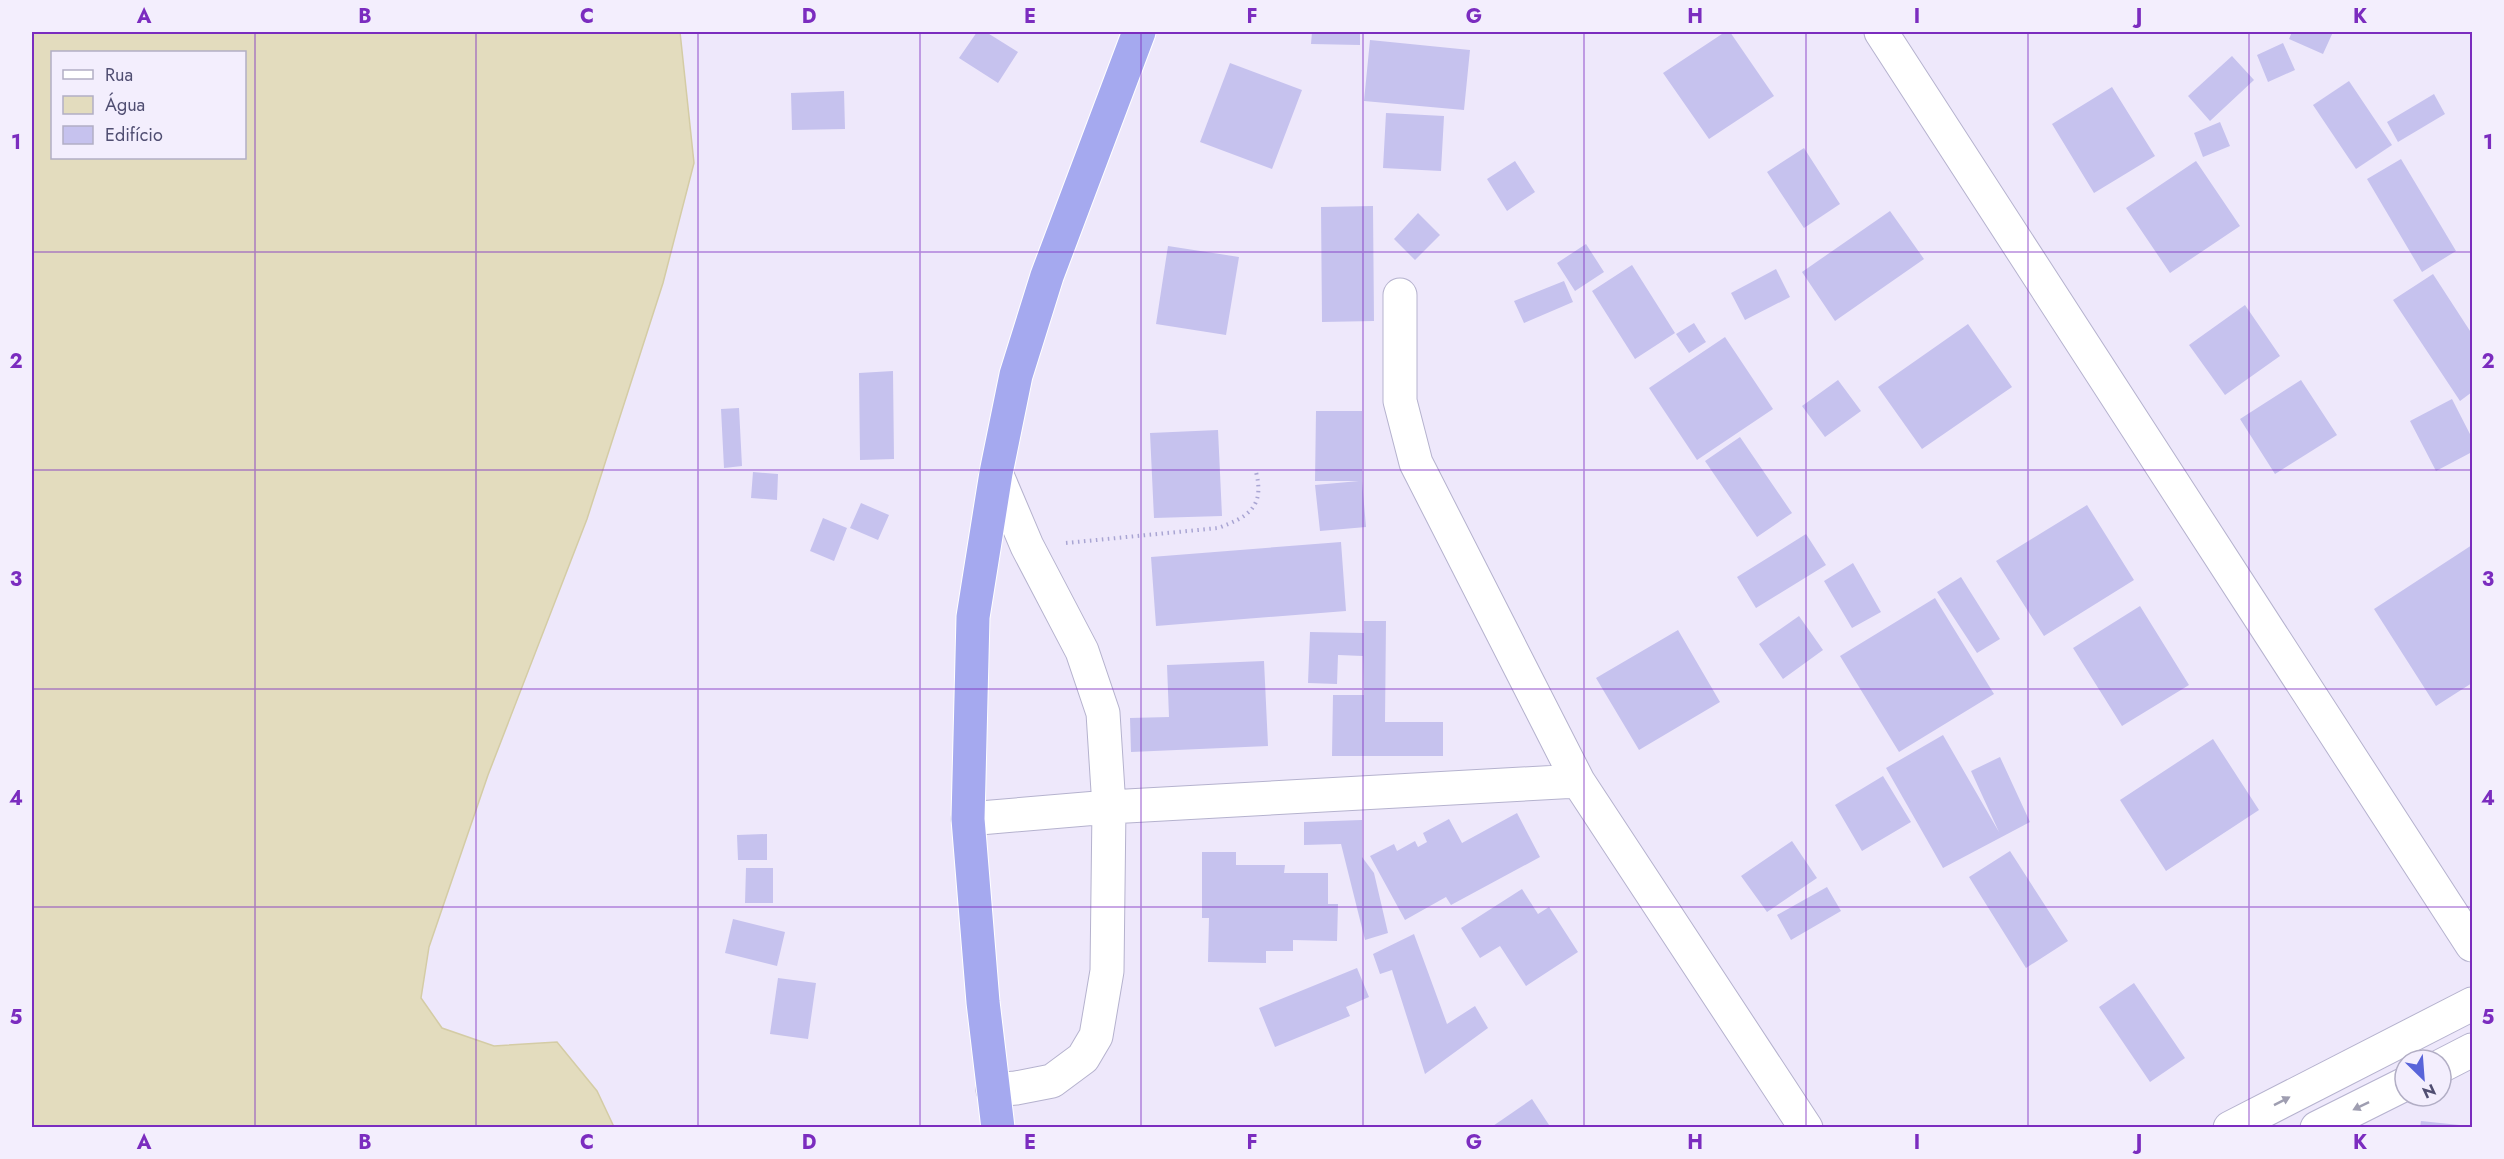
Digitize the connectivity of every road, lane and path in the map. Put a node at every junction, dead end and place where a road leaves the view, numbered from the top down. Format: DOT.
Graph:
graph roads {
  1 [pos="1139,32"];
  2 [pos="1881,32"];
  3 [pos="1400,295"];
  4 [pos="1256,472"];
  5 [pos="996,473"];
  6 [pos="1027,546"];
  7 [pos="1578,781"];
  8 [pos="1109,807"];
  9 [pos="968,819"];
  10 [pos="2472,945"];
  11 [pos="2472,1004"];
  12 [pos="2472,1050"];
  13 [pos="2453,1060"];
  14 [pos="993,1090"];
  15 [pos="2393,1090"];
  16 [pos="998,1128"];
  17 [pos="1806,1128"];
  18 [pos="2230,1128"];
  19 [pos="2317,1128"];
  1 -- 5 [label="highway"];
  2 -- 10 [label="street"];
  3 -- 7 [label="street"];
  4 -- 6 [label="path"];
  5 -- 6 [label="street"];
  5 -- 9 [label="highway"];
  6 -- 8 [label="street"];
  7 -- 8 [label="street"];
  7 -- 17 [label="street"];
  8 -- 9 [label="street"];
  8 -- 14 [label="street"];
  9 -- 14 [label="highway"];
  18 -- 11 [label="street, one-way"];
  12 -- 13 [label="street"];
  14 -- 16 [label="highway"];
  15 -- 19 [label="street, one-way"];
}
